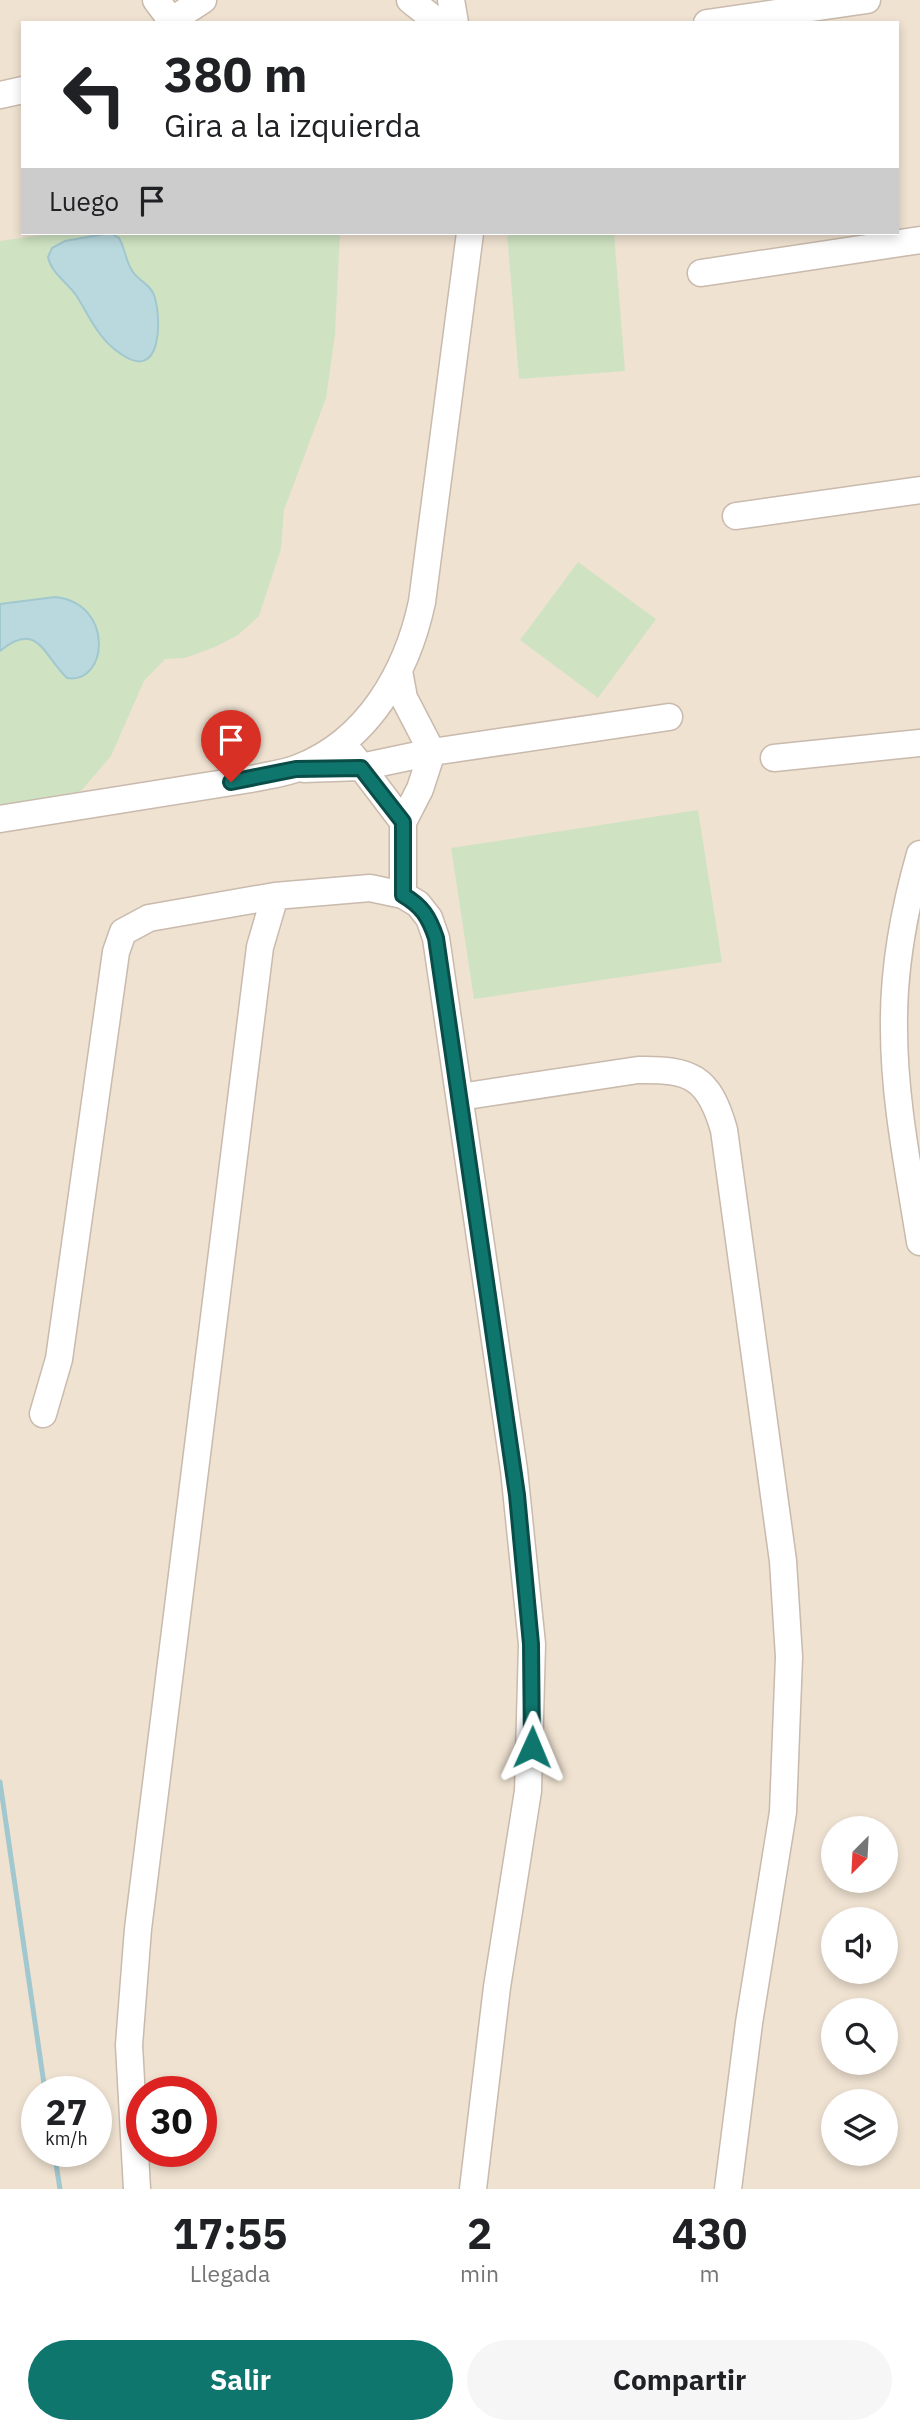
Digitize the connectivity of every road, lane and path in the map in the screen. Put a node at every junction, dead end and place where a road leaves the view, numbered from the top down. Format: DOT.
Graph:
graph roads {
  1 [pos="203,0"];
  2 [pos="410,0"];
  3 [pos="452,0"];
  4 [pos="867,0"];
  5 [pos="165,14"];
  6 [pos="436,21"];
  7 [pos="455,21"];
  8 [pos="721,21"];
  9 [pos="21,90"];
  10 [pos="0,95"];
  11 [pos="470,235"];
  12 [pos="920,240"];
  13 [pos="701,273"];
  14 [pos="920,490"];
  15 [pos="736,516"];
  16 [pos="399,671"];
  17 [pos="669,717"];
  18 [pos="343,743"];
  19 [pos="920,743"];
  20 [pos="432,752"];
  21 [pos="774,758"];
  22 [pos="361,768"];
  23 [pos="296,769"];
  24 [pos="0,819"];
  25 [pos="403,822"];
  26 [pos="920,854"];
  27 [pos="275,895"];
  28 [pos="403,895"];
  29 [pos="224,906"];
  30 [pos="260,947"];
  31 [pos="460,1097"];
  32 [pos="920,1242"];
  33 [pos="43,1414"];
  34 [pos="137,2189"];
  35 [pos="472,2189"];
  36 [pos="728,2189"];
  1 -- 5 [label="street"];
  2 -- 6 [label="street"];
  3 -- 7 [label="street"];
  4 -- 8 [label="street"];
  9 -- 10 [label="street"];
  11 -- 16 [label="street"];
  12 -- 13 [label="street"];
  14 -- 15 [label="street"];
  16 -- 18 [label="street"];
  16 -- 20 [label="street"];
  17 -- 20 [label="street"];
  18 -- 22 [label="street"];
  18 -- 23 [label="street"];
  19 -- 21 [label="street"];
  20 -- 22 [label="street"];
  20 -- 25 [label="street"];
  22 -- 23 [label="street"];
  22 -- 25 [label="street"];
  23 -- 24 [label="street"];
  25 -- 28 [label="street"];
  26 -- 32 [label="street"];
  27 -- 28 [label="street"];
  27 -- 29 [label="street"];
  27 -- 30 [label="street"];
  28 -- 31 [label="street"];
  29 -- 30 [label="street"];
  29 -- 33 [label="street"];
  30 -- 34 [label="street"];
  31 -- 35 [label="street"];
  31 -- 36 [label="street"];
}
